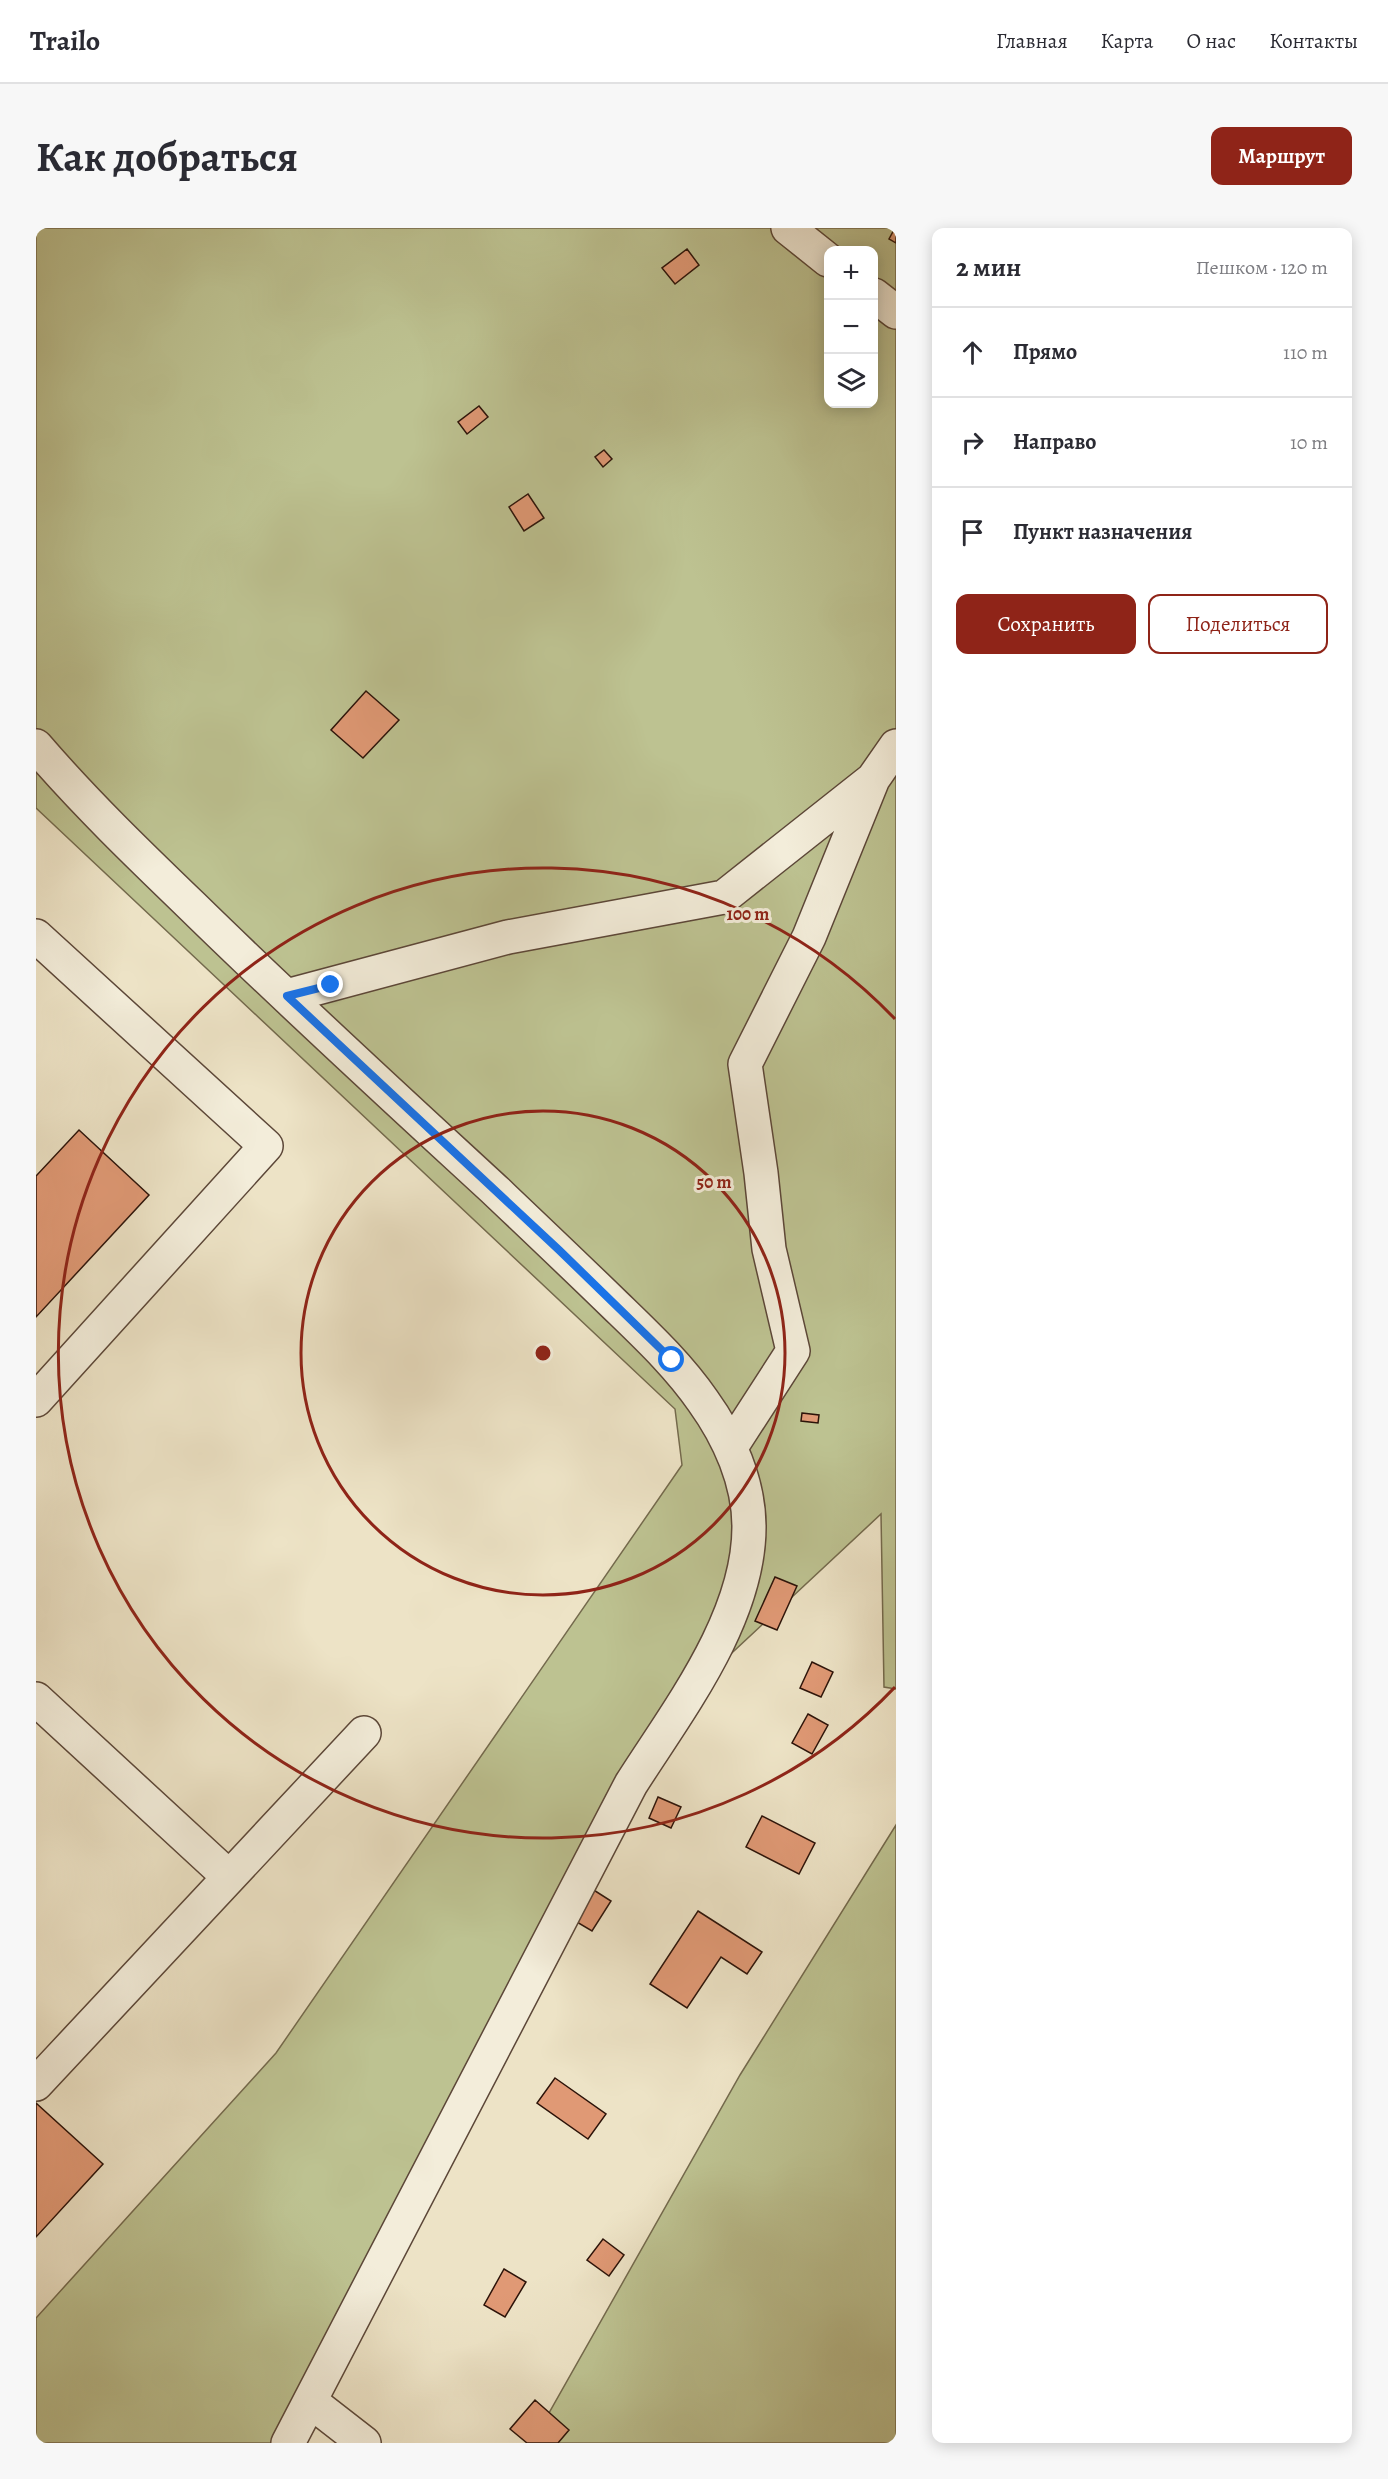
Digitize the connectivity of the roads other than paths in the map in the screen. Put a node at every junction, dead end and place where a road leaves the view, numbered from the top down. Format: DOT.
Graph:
graph roads {
  1 [pos="788,228"];
  2 [pos="824,257"];
  3 [pos="878,299"];
  4 [pos="896,312"];
  5 [pos="36,746"];
  6 [pos="896,746"];
  7 [pos="873,779"];
  8 [pos="36,936"];
  9 [pos="287,996"];
  10 [pos="36,1400"];
  11 [pos="731,1447"];
  12 [pos="36,1698"];
  13 [pos="364,1733"];
  14 [pos="229,1877"];
  15 [pos="36,2084"];
  16 [pos="310,2401"];
  17 [pos="288,2443"];
  18 [pos="364,2443"];
  1 -- 2 [label="street"];
  3 -- 4 [label="street"];
  5 -- 9 [label="street"];
  6 -- 7 [label="street"];
  7 -- 9 [label="street"];
  7 -- 11 [label="street"];
  8 -- 10 [label="street"];
  9 -- 11 [label="street"];
  11 -- 16 [label="street"];
  12 -- 14 [label="street"];
  13 -- 14 [label="street"];
  14 -- 15 [label="street"];
  16 -- 17 [label="street"];
  16 -- 18 [label="street"];
}
